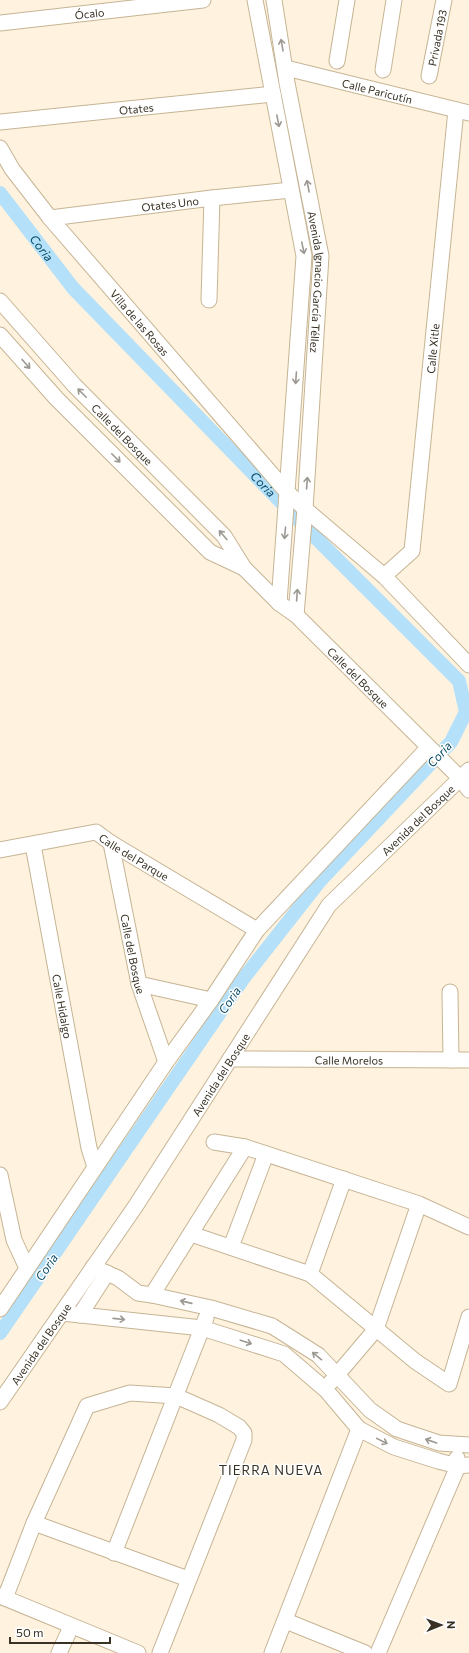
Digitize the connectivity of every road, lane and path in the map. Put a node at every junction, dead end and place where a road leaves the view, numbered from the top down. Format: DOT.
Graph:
graph roads {
  1 [pos="203,0"];
  2 [pos="255,0"];
  3 [pos="274,0"];
  4 [pos="347,0"];
  5 [pos="394,0"];
  6 [pos="444,0"];
  7 [pos="0,23"];
  8 [pos="337,61"];
  9 [pos="286,68"];
  10 [pos="383,70"];
  11 [pos="429,76"];
  12 [pos="273,94"];
  13 [pos="463,111"];
  14 [pos="0,122"];
  15 [pos="0,148"];
  16 [pos="291,190"];
  17 [pos="212,198"];
  18 [pos="50,218"];
  19 [pos="209,300"];
  20 [pos="0,301"];
  21 [pos="0,335"];
  22 [pos="287,498"];
  23 [pos="304,515"];
  24 [pos="244,568"];
  25 [pos="384,576"];
  26 [pos="279,603"];
  27 [pos="296,615"];
  28 [pos="468,659"];
  29 [pos="431,751"];
  30 [pos="466,780"];
  31 [pos="111,843"];
  32 [pos="33,845"];
  33 [pos="0,850"];
  34 [pos="257,930"];
  35 [pos="139,984"];
  36 [pos="450,992"];
  37 [pos="211,1000"];
  38 [pos="230,1059"];
  39 [pos="451,1060"];
  40 [pos="469,1060"];
  41 [pos="166,1062"];
  42 [pos="214,1142"];
  43 [pos="245,1147"];
  44 [pos="266,1154"];
  45 [pos="96,1167"];
  46 [pos="0,1175"];
  47 [pos="344,1179"];
  48 [pos="419,1204"];
  49 [pos="469,1227"];
  50 [pos="191,1234"];
  51 [pos="231,1247"];
  52 [pos="93,1267"];
  53 [pos="27,1268"];
  54 [pos="107,1273"];
  55 [pos="310,1274"];
  56 [pos="152,1295"];
  57 [pos="211,1308"];
  58 [pos="0,1309"];
  59 [pos="62,1313"];
  60 [pos="80,1315"];
  61 [pos="469,1317"];
  62 [pos="202,1328"];
  63 [pos="376,1329"];
  64 [pos="336,1374"];
  65 [pos="326,1390"];
  66 [pos="176,1396"];
  67 [pos="0,1402"];
  68 [pos="359,1430"];
  69 [pos="462,1445"];
  70 [pos="463,1466"];
  71 [pos="34,1523"];
  72 [pos="114,1553"];
  73 [pos="188,1579"];
  74 [pos="2,1597"];
  75 [pos="286,1621"];
  76 [pos="71,1626"];
  77 [pos="59,1653"];
  78 [pos="138,1653"];
  79 [pos="160,1653"];
  80 [pos="272,1653"];
  81 [pos="365,1653"];
  82 [pos="378,1653"];
  1 -- 7 [label="street, Ócalo"];
  2 -- 12 [label="street, Avenida Ignacio García Téllez"];
  9 -- 3 [label="street, Avenida Ignacio García Téllez, one-way"];
  4 -- 8 [label="street"];
  5 -- 10 [label="street"];
  6 -- 11 [label="street, Privada 193"];
  9 -- 13 [label="street, Calle Paricutín"];
  23 -- 9 [label="street, Avenida Ignacio García Téllez, one-way"];
  12 -- 14 [label="street, Otates"];
  12 -- 16 [label="street, Avenida Ignacio García Téllez, one-way"];
  13 -- 25 [label="street, Calle Xitle"];
  15 -- 18 [label="street, Villa de las Rosas"];
  16 -- 17 [label="street, Otates Uno"];
  16 -- 22 [label="street, Avenida Ignacio García Téllez, one-way"];
  17 -- 18 [label="street, Otates Uno"];
  17 -- 19 [label="street"];
  18 -- 22 [label="street, Villa de las Rosas"];
  24 -- 20 [label="street, Calle del Bosque, one-way"];
  21 -- 24 [label="street, Calle del Bosque, one-way"];
  22 -- 23 [label="street, Villa de las Rosas"];
  22 -- 26 [label="street, Avenida Ignacio García Téllez, one-way"];
  23 -- 25 [label="street, Villa de las Rosas"];
  27 -- 23 [label="street, Avenida Ignacio García Téllez, one-way"];
  24 -- 26 [label="street, Calle del Bosque"];
  25 -- 28 [label="street, Villa de las Rosas"];
  26 -- 27 [label="street, Calle del Bosque"];
  27 -- 29 [label="street, Calle del Bosque"];
  29 -- 30 [label="street, Calle del Bosque"];
  29 -- 34 [label="street"];
  30 -- 38 [label="street, Avenida del Bosque"];
  31 -- 32 [label="street, Calle del Parque"];
  31 -- 34 [label="street, Calle del Parque"];
  31 -- 35 [label="street, Calle del Bosque"];
  32 -- 33 [label="street, Calle del Parque"];
  32 -- 45 [label="street, Calle Hidalgo"];
  34 -- 37 [label="street"];
  35 -- 37 [label="street"];
  35 -- 41 [label="street, Calle del Bosque"];
  36 -- 39 [label="street"];
  37 -- 41 [label="street"];
  38 -- 39 [label="street, Calle Morelos"];
  38 -- 52 [label="street, Avenida del Bosque"];
  39 -- 40 [label="street, Calle Morelos"];
  41 -- 45 [label="street"];
  42 -- 43 [label="street"];
  43 -- 44 [label="street"];
  43 -- 50 [label="street"];
  44 -- 47 [label="street"];
  44 -- 51 [label="street"];
  45 -- 53 [label="street"];
  46 -- 53 [label="street"];
  47 -- 48 [label="street"];
  47 -- 55 [label="street"];
  48 -- 49 [label="street"];
  48 -- 63 [label="street"];
  50 -- 51 [label="street"];
  50 -- 56 [label="street"];
  51 -- 55 [label="street"];
  52 -- 54 [label="street"];
  52 -- 59 [label="street, Avenida del Bosque"];
  53 -- 58 [label="street"];
  54 -- 56 [label="street"];
  54 -- 60 [label="street"];
  55 -- 63 [label="street"];
  57 -- 56 [label="street, one-way"];
  57 -- 62 [label="street"];
  64 -- 57 [label="street, one-way"];
  59 -- 60 [label="street"];
  59 -- 67 [label="street, Avenida del Bosque"];
  60 -- 62 [label="street, one-way"];
  61 -- 63 [label="street"];
  62 -- 65 [label="street, one-way"];
  62 -- 66 [label="street"];
  63 -- 64 [label="street"];
  64 -- 65 [label="street"];
  69 -- 64 [label="street, one-way"];
  65 -- 68 [label="street"];
  66 -- 71 [label="street"];
  66 -- 72 [label="street"];
  66 -- 73 [label="street"];
  68 -- 70 [label="street, one-way"];
  68 -- 75 [label="street"];
  69 -- 70 [label="street"];
  70 -- 82 [label="street"];
  71 -- 72 [label="street"];
  71 -- 74 [label="street"];
  72 -- 73 [label="street"];
  73 -- 79 [label="street"];
  74 -- 76 [label="street"];
  75 -- 80 [label="street"];
  75 -- 81 [label="street"];
  76 -- 77 [label="street"];
  76 -- 78 [label="street"];
}
